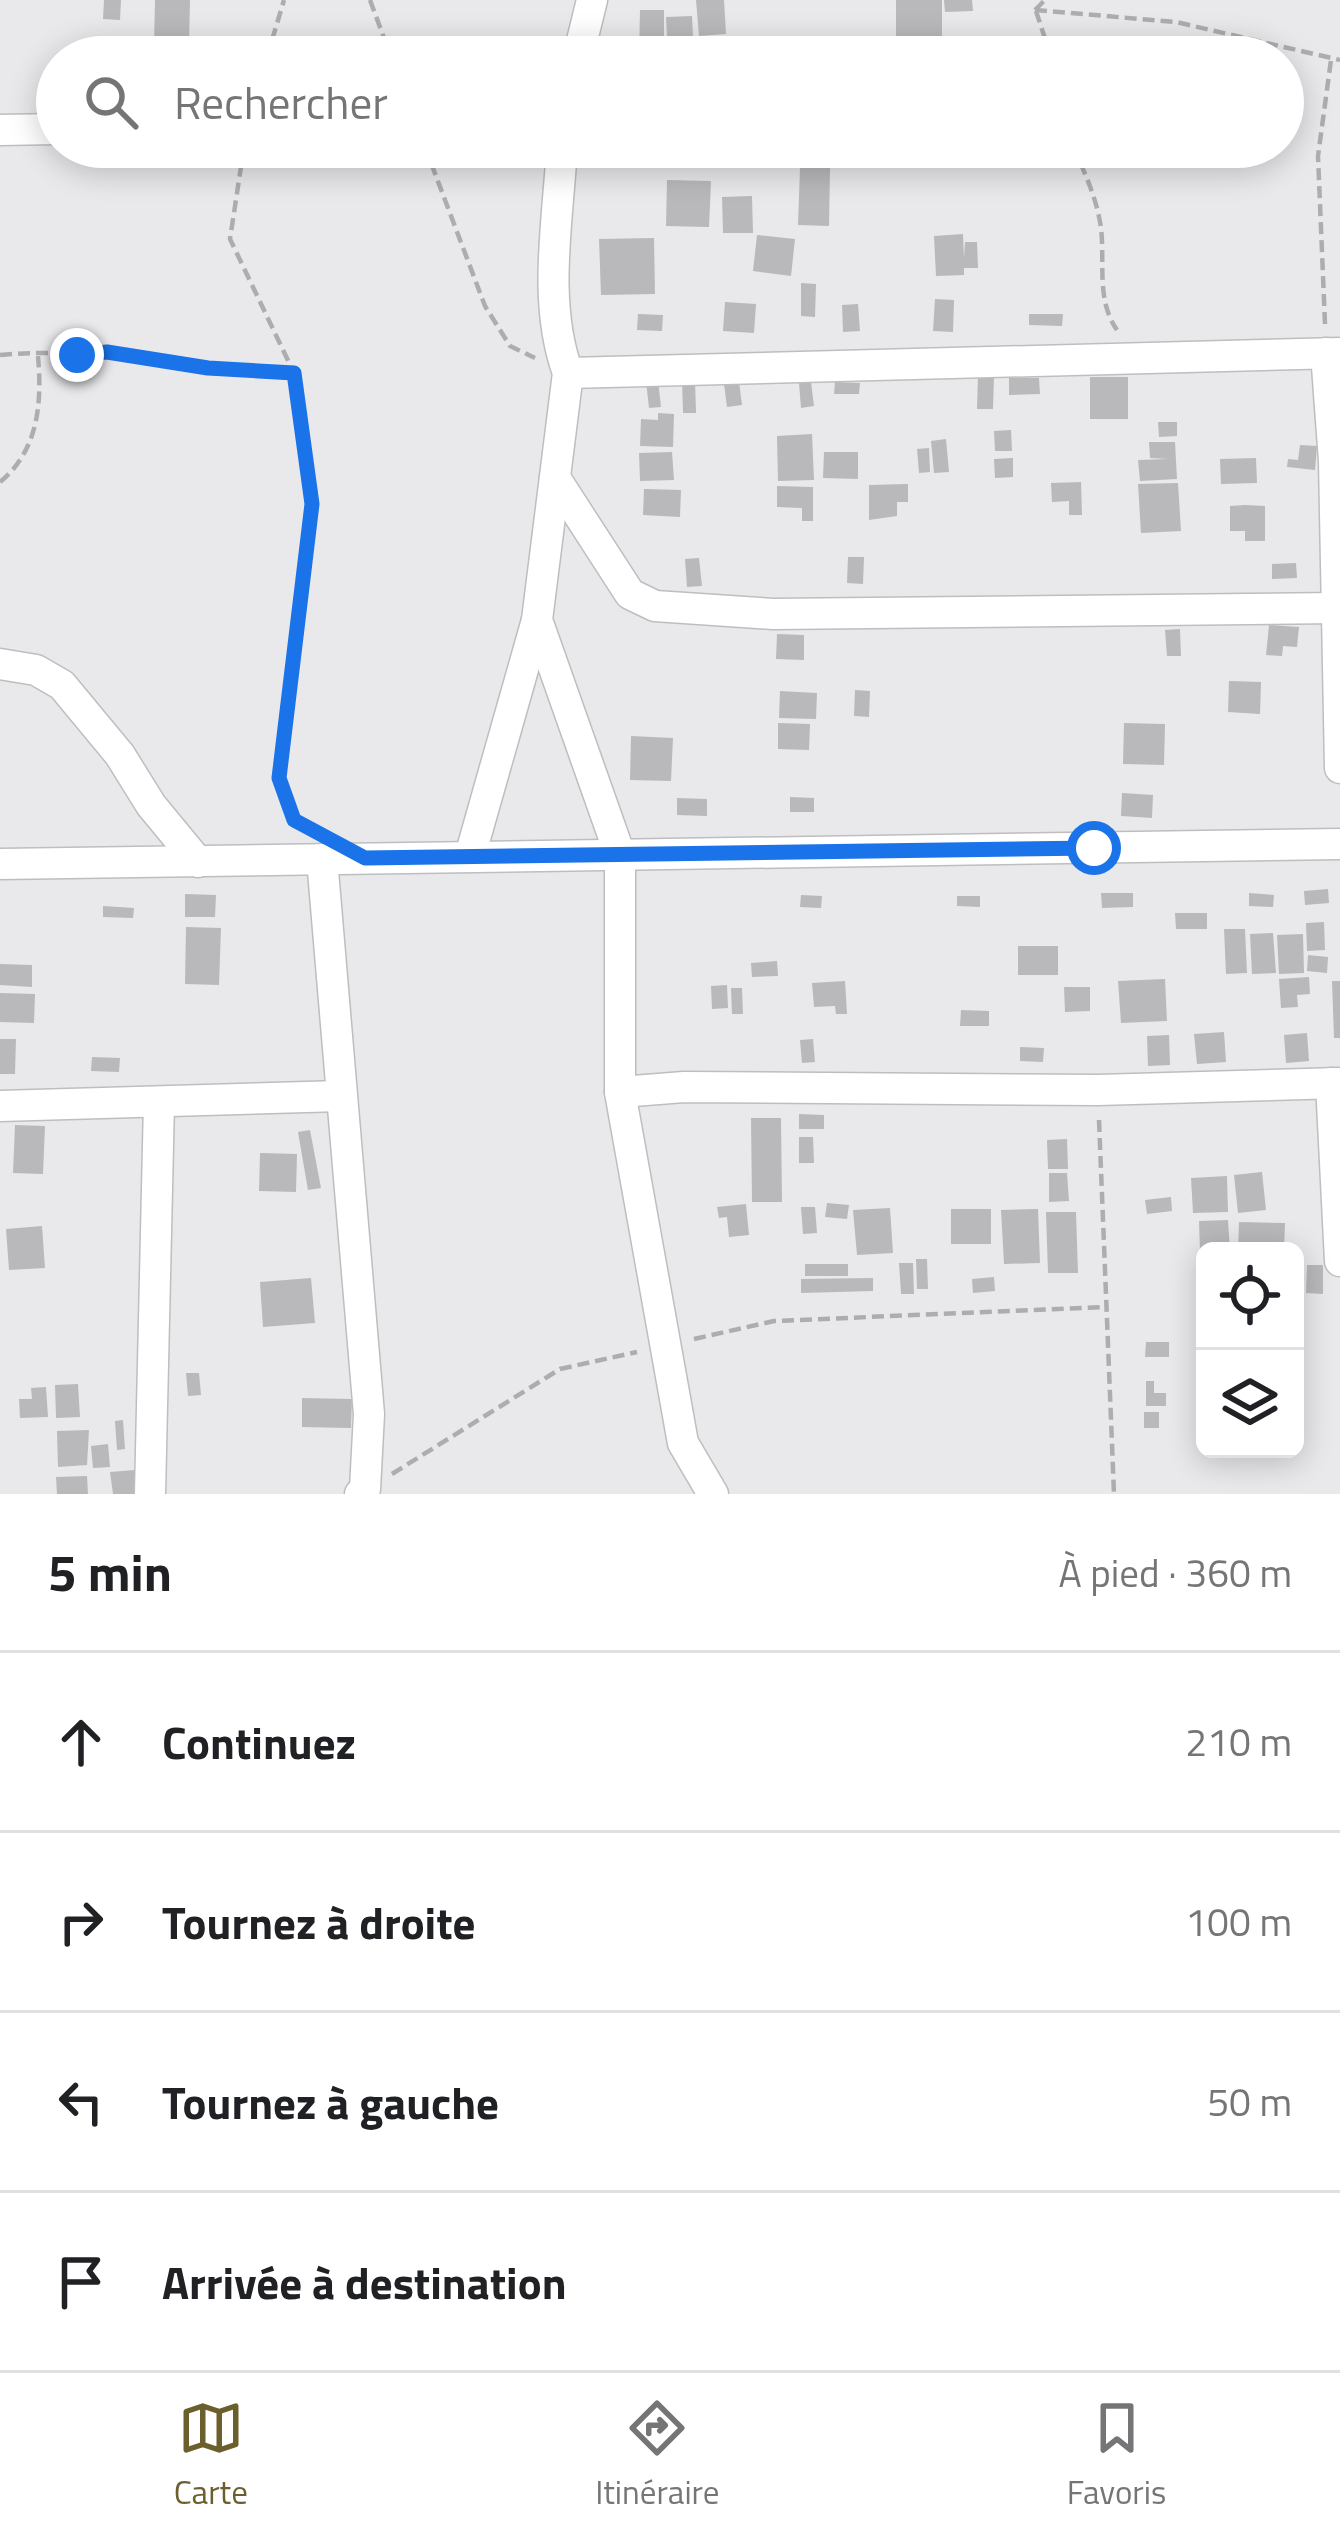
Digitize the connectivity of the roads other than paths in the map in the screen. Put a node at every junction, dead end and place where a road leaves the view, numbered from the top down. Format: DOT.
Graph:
graph roads {
  1 [pos="592,0"];
  2 [pos="583,36"];
  3 [pos="36,129"];
  4 [pos="0,130"];
  5 [pos="561,168"];
  6 [pos="1333,353"];
  7 [pos="568,373"];
  8 [pos="555,478"];
  9 [pos="1338,608"];
  10 [pos="537,620"];
  11 [pos="0,664"];
  12 [pos="1340,768"];
  13 [pos="1340,844"];
  14 [pos="620,854"];
  15 [pos="470,856"];
  16 [pos="322,859"];
  17 [pos="198,862"];
  18 [pos="0,864"];
  19 [pos="1335,1083"];
  20 [pos="620,1092"];
  21 [pos="341,1096"];
  22 [pos="159,1102"];
  23 [pos="0,1106"];
  24 [pos="1340,1261"];
  25 [pos="362,1492"];
  26 [pos="150,1494"];
  27 [pos="713,1494"];
  1 -- 2 [label="street"];
  3 -- 4 [label="street"];
  5 -- 7 [label="street"];
  6 -- 7 [label="street"];
  6 -- 9 [label="street"];
  7 -- 8 [label="street"];
  8 -- 9 [label="street"];
  8 -- 10 [label="street"];
  9 -- 12 [label="street"];
  10 -- 14 [label="street"];
  10 -- 15 [label="street"];
  11 -- 17 [label="street"];
  13 -- 14 [label="street"];
  14 -- 15 [label="street"];
  14 -- 20 [label="street"];
  15 -- 16 [label="street"];
  16 -- 17 [label="street"];
  16 -- 21 [label="street"];
  17 -- 18 [label="street"];
  19 -- 20 [label="street"];
  19 -- 24 [label="street"];
  20 -- 27 [label="street"];
  21 -- 22 [label="street"];
  21 -- 25 [label="street"];
  22 -- 23 [label="street"];
  22 -- 26 [label="street"];
}
